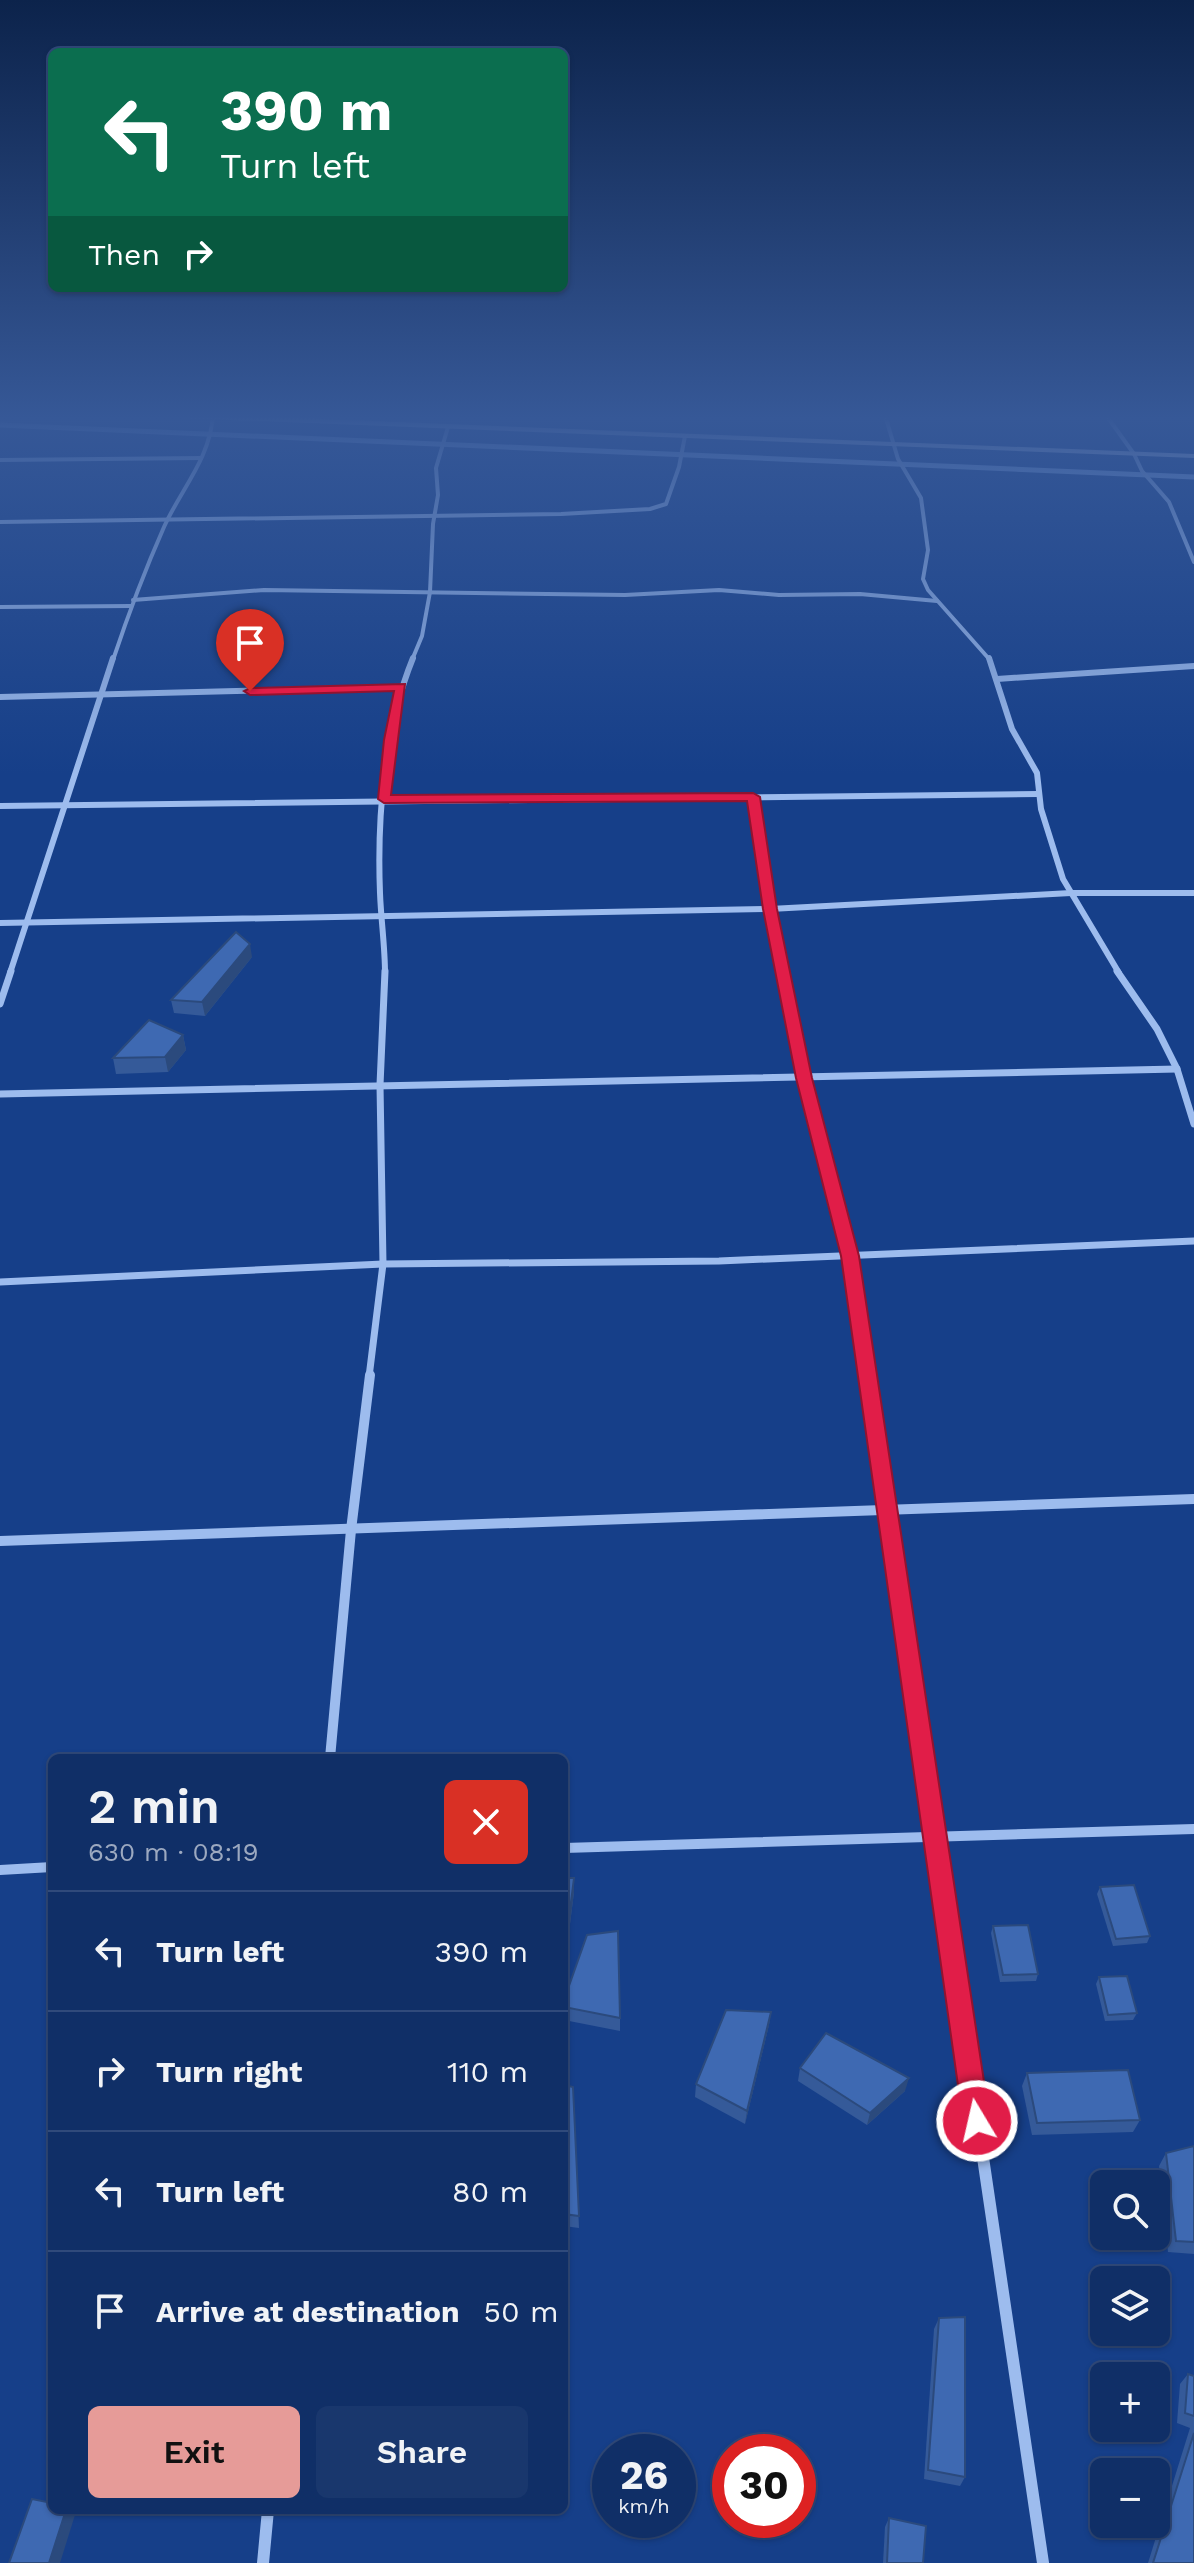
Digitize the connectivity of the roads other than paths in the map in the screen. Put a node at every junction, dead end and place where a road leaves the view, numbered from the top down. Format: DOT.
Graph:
graph roads {
  1 [pos="161,535"];
  2 [pos="434,535"];
  3 [pos="926,535"];
  4 [pos="1183,535"];
  5 [pos="1194,562"];
  6 [pos="430,592"];
  7 [pos="937,601"];
  8 [pos="132,603"];
  9 [pos="0,607"];
  10 [pos="1194,666"];
  11 [pos="997,679"];
  12 [pos="401,687"];
  13 [pos="99,695"];
  14 [pos="0,697"];
  15 [pos="1038,794"];
  16 [pos="753,797"];
  17 [pos="384,799"];
  18 [pos="64,805"];
  19 [pos="0,806"];
  20 [pos="1071,893"];
  21 [pos="1194,893"];
  22 [pos="770,909"];
  23 [pos="382,917"];
  24 [pos="27,922"];
  25 [pos="0,923"];
  26 [pos="0,1004"];
  27 [pos="1177,1069"];
  28 [pos="804,1078"];
  29 [pos="380,1085"];
  30 [pos="0,1094"];
  31 [pos="1194,1124"];
  32 [pos="1194,1241"];
  33 [pos="850,1256"];
  34 [pos="383,1264"];
  35 [pos="0,1282"];
  36 [pos="1194,1499"];
  37 [pos="885,1505"];
  38 [pos="351,1530"];
  39 [pos="0,1541"];
  40 [pos="330,1754"];
  41 [pos="1194,1829"];
  42 [pos="934,1836"];
  43 [pos="568,1848"];
  44 [pos="48,1867"];
  45 [pos="0,1870"];
  46 [pos="268,2514"];
  47 [pos="263,2563"];
  48 [pos="1043,2563"];
  1 -- 8 [label="street"];
  2 -- 6 [label="street"];
  3 -- 7 [label="street"];
  4 -- 5 [label="street"];
  6 -- 7 [label="street"];
  6 -- 8 [label="street"];
  6 -- 12 [label="street"];
  7 -- 11 [label="street"];
  8 -- 9 [label="street"];
  8 -- 13 [label="street"];
  10 -- 11 [label="street"];
  11 -- 15 [label="street"];
  12 -- 13 [label="street"];
  12 -- 17 [label="street"];
  13 -- 14 [label="street"];
  13 -- 18 [label="street"];
  15 -- 16 [label="street"];
  15 -- 20 [label="street"];
  16 -- 17 [label="street"];
  16 -- 22 [label="street"];
  17 -- 18 [label="street"];
  17 -- 23 [label="street"];
  18 -- 19 [label="street"];
  18 -- 24 [label="street"];
  20 -- 21 [label="street"];
  20 -- 22 [label="street"];
  20 -- 27 [label="street"];
  22 -- 23 [label="street"];
  22 -- 28 [label="street"];
  23 -- 24 [label="street"];
  23 -- 29 [label="street"];
  24 -- 25 [label="street"];
  24 -- 26 [label="street"];
  27 -- 28 [label="street"];
  27 -- 31 [label="street"];
  28 -- 29 [label="street"];
  28 -- 33 [label="street"];
  29 -- 30 [label="street"];
  29 -- 34 [label="street"];
  32 -- 33 [label="street"];
  33 -- 34 [label="street"];
  33 -- 37 [label="street"];
  34 -- 35 [label="street"];
  34 -- 38 [label="street"];
  36 -- 37 [label="street"];
  37 -- 38 [label="street"];
  37 -- 42 [label="street"];
  38 -- 39 [label="street"];
  38 -- 40 [label="street"];
  41 -- 42 [label="street"];
  42 -- 43 [label="street"];
  42 -- 48 [label="street"];
  44 -- 45 [label="street"];
  46 -- 47 [label="street"];
}
